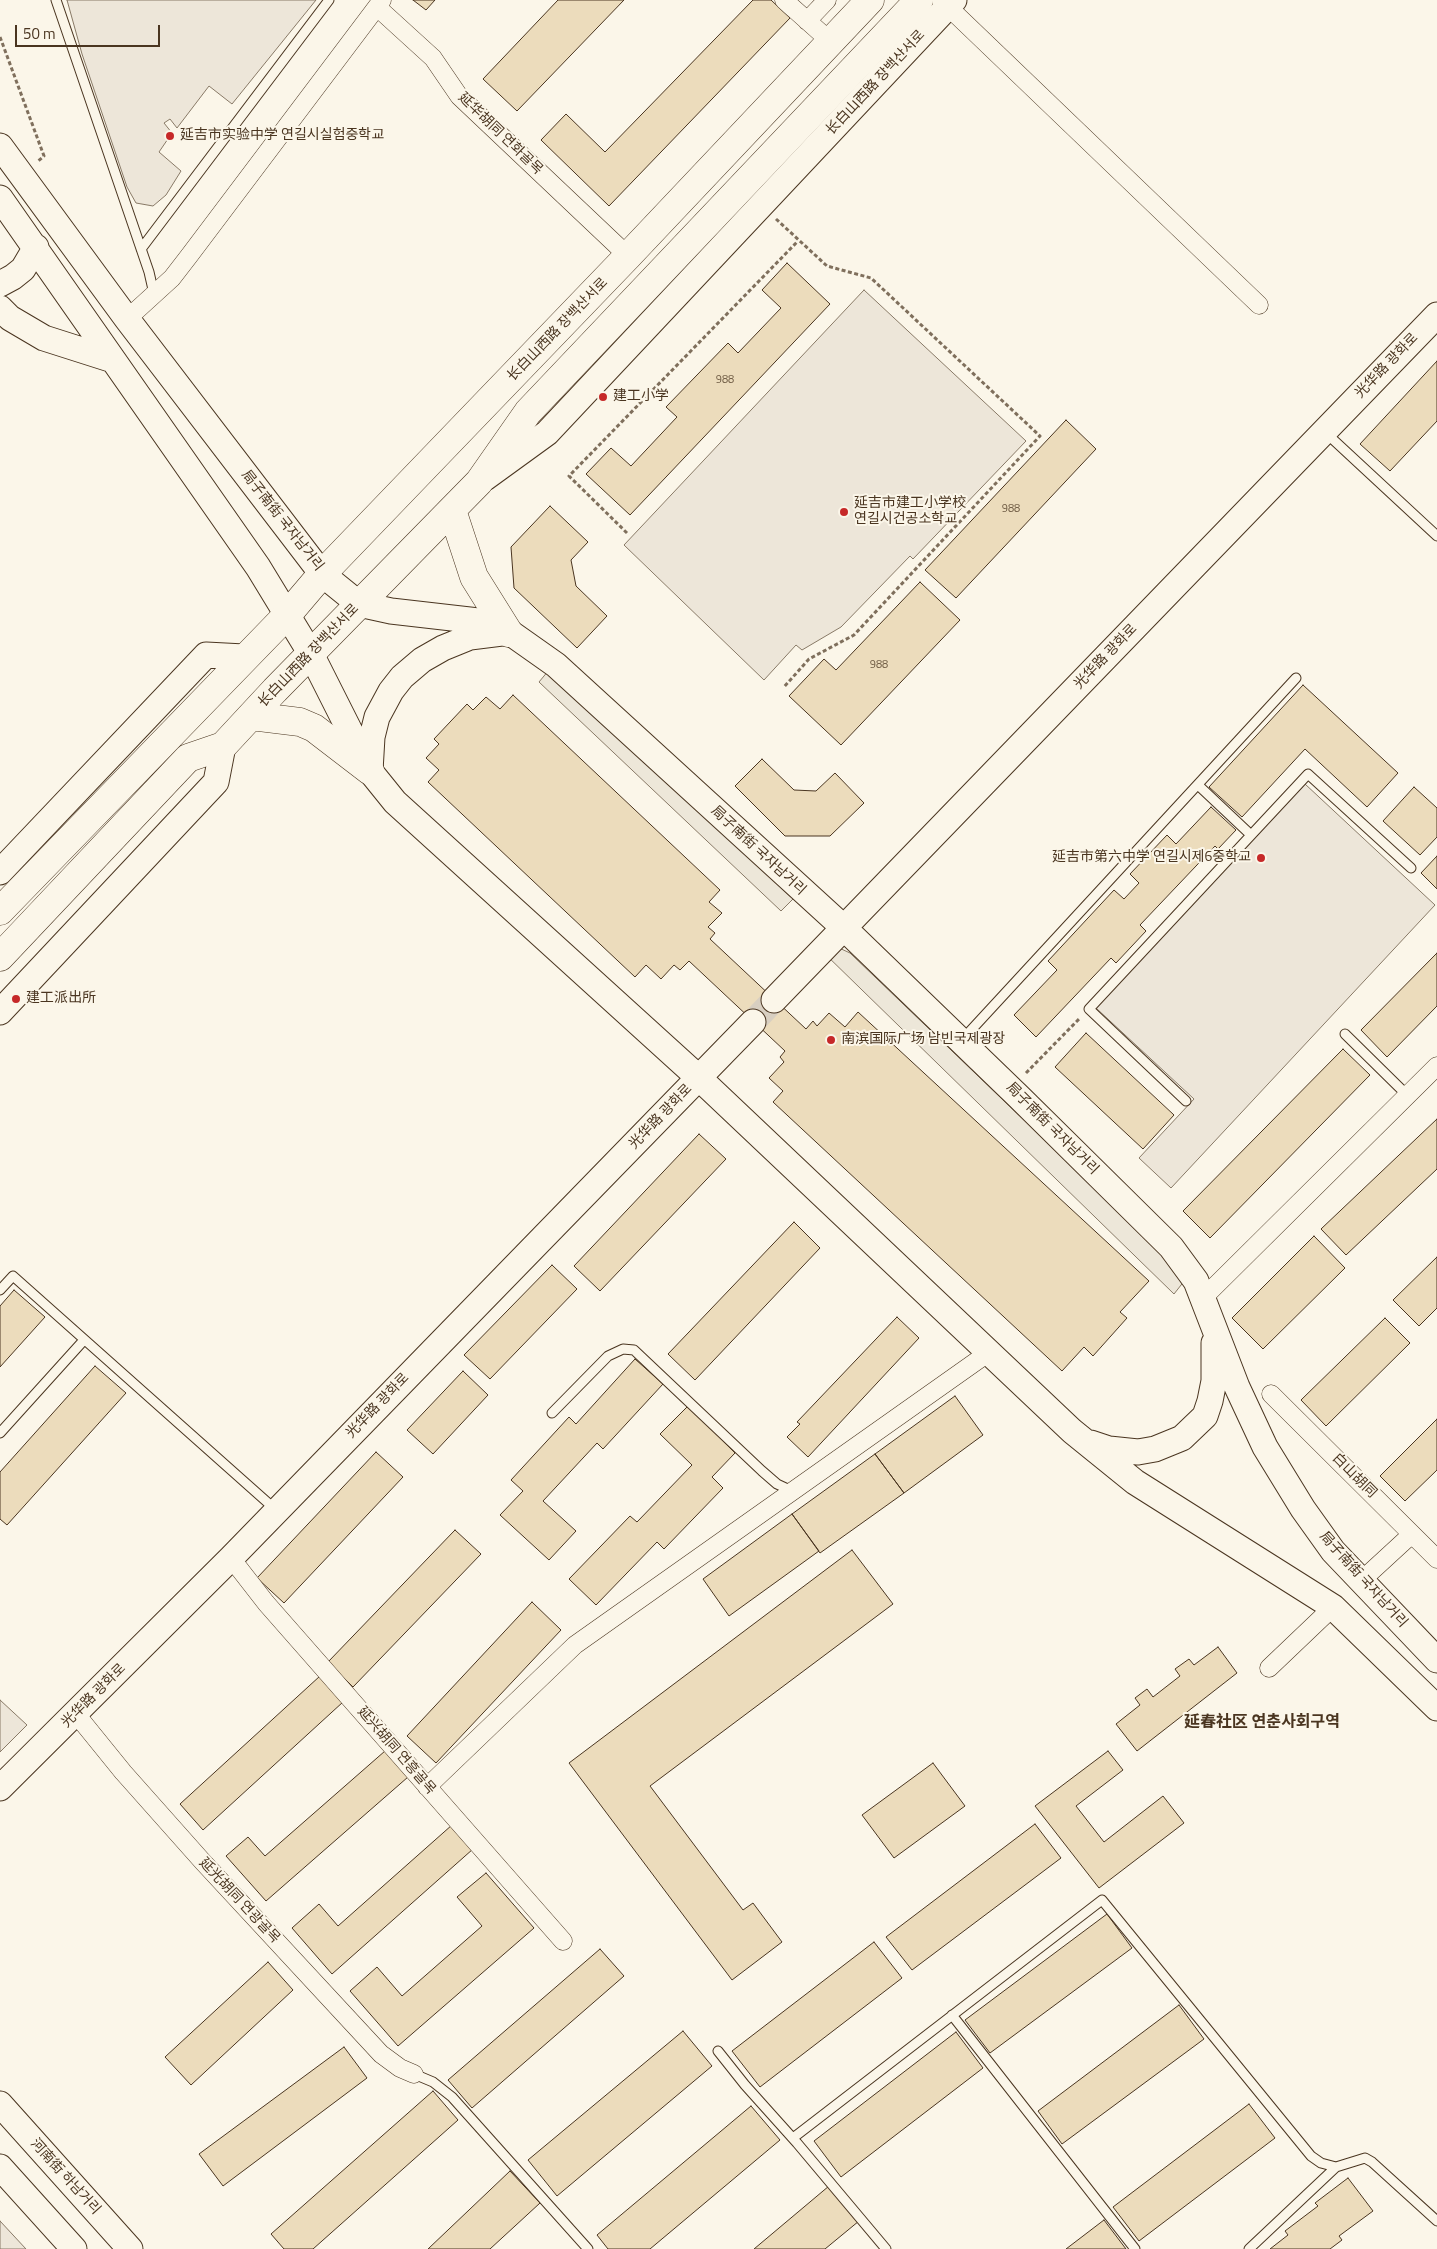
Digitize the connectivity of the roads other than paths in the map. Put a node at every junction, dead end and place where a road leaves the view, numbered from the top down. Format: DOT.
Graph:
graph roads {
  1 [pos="56,0"];
  2 [pos="328,0"];
  3 [pos="784,0"];
  4 [pos="827,0"];
  5 [pos="870,0"];
  6 [pos="919,0"];
  7 [pos="948,2"];
  8 [pos="380,3"];
  9 [pos="807,21"];
  10 [pos="830,42"];
  11 [pos="0,146"];
  12 [pos="0,198"];
  13 [pos="36,247"];
  14 [pos="141,249"];
  15 [pos="628,256"];
  16 [pos="0,284"];
  17 [pos="154,294"];
  18 [pos="1259,305"];
  19 [pos="0,308"];
  20 [pos="1437,315"];
  21 [pos="127,319"];
  22 [pos="113,360"];
  23 [pos="1324,431"];
  24 [pos="479,482"];
  25 [pos="452,510"];
  26 [pos="1437,536"];
  27 [pos="322,574"];
  28 [pos="359,604"];
  29 [pos="288,614"];
  30 [pos="509,632"];
  31 [pos="311,654"];
  32 [pos="244,657"];
  33 [pos="1296,678"];
  34 [pos="251,716"];
  35 [pos="223,746"];
  36 [pos="370,770"];
  37 [pos="1198,785"];
  38 [pos="1251,835"];
  39 [pos="1411,868"];
  40 [pos="0,872"];
  41 [pos="0,912"];
  42 [pos="844,928"];
  43 [pos="0,958"];
  44 [pos="774,1000"];
  45 [pos="0,1012"];
  46 [pos="753,1022"];
  47 [pos="1345,1034"];
  48 [pos="961,1041"];
  49 [pos="1437,1066"];
  50 [pos="699,1078"];
  51 [pos="1407,1095"];
  52 [pos="1186,1101"];
  53 [pos="0,1290"];
  54 [pos="1202,1298"];
  55 [pos="1214,1330"];
  56 [pos="84,1340"];
  57 [pos="988,1353"];
  58 [pos="1271,1394"];
  59 [pos="552,1413"];
  60 [pos="0,1433"];
  61 [pos="1084,1441"];
  62 [pos="792,1491"];
  63 [pos="276,1510"];
  64 [pos="1412,1534"];
  65 [pos="231,1558"];
  66 [pos="1437,1559"];
  67 [pos="1362,1580"];
  68 [pos="1333,1608"];
  69 [pos="1437,1660"];
  70 [pos="1269,1668"];
  71 [pos="1437,1708"];
  72 [pos="76,1714"];
  73 [pos="427,1786"];
  74 [pos="0,1788"];
  75 [pos="563,1941"];
  76 [pos="952,2015"];
  77 [pos="718,2050"];
  78 [pos="414,2074"];
  79 [pos="0,2104"];
  80 [pos="793,2138"];
  81 [pos="0,2167"];
  82 [pos="1336,2167"];
  83 [pos="1437,2220"];
  84 [pos="74,2249"];
  85 [pos="130,2249"];
  86 [pos="588,2249"];
  87 [pos="886,2249"];
  88 [pos="1135,2249"];
  89 [pos="1249,2249"];
  1 -- 14 [label="lane"];
  2 -- 14 [label="lane"];
  3 -- 9 [label="street"];
  4 -- 9 [label="street"];
  5 -- 10 [label="main road, 长白山西路 장백산서로"];
  6 -- 24 [label="main road, 长白山西路 장백산서로"];
  7 -- 18 [label="street"];
  7 -- 24 [label="main road, 长白山西路 장백산서로"];
  8 -- 15 [label="street, 延华胡同 연화골목"];
  8 -- 17 [label="street"];
  9 -- 10 [label="street"];
  10 -- 15 [label="main road, 长白山西路 장백산서로"];
  11 -- 21 [label="main road, 局子南街 국자남거리"];
  12 -- 13 [label="main road"];
  13 -- 16 [label="main road"];
  13 -- 22 [label="main road"];
  14 -- 17 [label="lane"];
  15 -- 27 [label="main road, 长白山西路 장백산서로"];
  17 -- 21 [label="street"];
  19 -- 22 [label="main road"];
  20 -- 23 [label="main road, 光华路 광화로"];
  21 -- 27 [label="main road, 局子南街 국자남거리"];
  22 -- 29 [label="main road"];
  23 -- 26 [label="lane"];
  23 -- 42 [label="main road, 光华路 광화로"];
  24 -- 25 [label="main road, 长白山西路 장백산서로"];
  25 -- 28 [label="main road, 长白山西路 장백산서로"];
  25 -- 30 [label="main road"];
  27 -- 28 [label="main road, 局子南街 국자남거리"];
  27 -- 29 [label="main road, 长白山西路 장백산서로"];
  28 -- 30 [label="main road, 局子南街 국자남거리"];
  28 -- 31 [label="main road, 长白山西路 장백산서로"];
  29 -- 31 [label="main road"];
  29 -- 32 [label="main road, 长白山西路 장백산서로"];
  30 -- 36 [label="main road"];
  30 -- 42 [label="main road, 局子南街 국자남거리"];
  31 -- 34 [label="main road, 长白山西路 장백산서로"];
  31 -- 36 [label="main road"];
  32 -- 40 [label="main road"];
  32 -- 41 [label="main road, 长白山西路 장백산서로"];
  33 -- 37 [label="lane"];
  34 -- 35 [label="main road, 长白山西路 장백산서로"];
  34 -- 36 [label="main road"];
  35 -- 43 [label="main road, 长白山西路 장백산서로"];
  35 -- 45 [label="main road"];
  36 -- 50 [label="main road"];
  37 -- 38 [label="lane"];
  37 -- 48 [label="lane"];
  38 -- 39 [label="lane"];
  38 -- 52 [label="lane"];
  42 -- 44 [label="main road, 光华路 광화로"];
  42 -- 48 [label="main road, 局子南街 국자남거리"];
  46 -- 50 [label="main road, 光华路 광화로"];
  47 -- 51 [label="lane"];
  48 -- 54 [label="main road, 局子南街 국자남거리"];
  49 -- 51 [label="street"];
  50 -- 57 [label="main road"];
  50 -- 63 [label="main road, 光华路 광화로"];
  51 -- 54 [label="street"];
  53 -- 56 [label="lane"];
  54 -- 55 [label="main road, 局子南街 국자남거리"];
  55 -- 61 [label="main road"];
  55 -- 67 [label="main road, 局子南街 국자남거리"];
  56 -- 60 [label="lane"];
  56 -- 63 [label="lane"];
  57 -- 61 [label="main road"];
  57 -- 62 [label="street"];
  58 -- 64 [label="street, 白山胡同"];
  59 -- 62 [label="lane"];
  61 -- 68 [label="main road"];
  62 -- 73 [label="street"];
  63 -- 65 [label="main road, 光华路 광화로"];
  64 -- 66 [label="street, 白山胡同"];
  64 -- 67 [label="street"];
  65 -- 72 [label="main road, 光华路 광화로"];
  65 -- 73 [label="street, 延兴胡同 연흥골목"];
  67 -- 69 [label="main road, 局子南街 국자남거리"];
  68 -- 70 [label="street"];
  68 -- 71 [label="main road"];
  72 -- 74 [label="main road, 光华路 광화로"];
  72 -- 78 [label="street, 延光胡同 연광골목"];
  73 -- 75 [label="street, 延兴胡同 연흥골목"];
  76 -- 80 [label="lane"];
  76 -- 82 [label="lane"];
  76 -- 88 [label="lane"];
  77 -- 80 [label="lane"];
  78 -- 86 [label="lane"];
  79 -- 85 [label="main road, 河南街 하남거리"];
  80 -- 87 [label="lane"];
  81 -- 84 [label="main road"];
  82 -- 83 [label="lane"];
  82 -- 89 [label="lane"];
}
